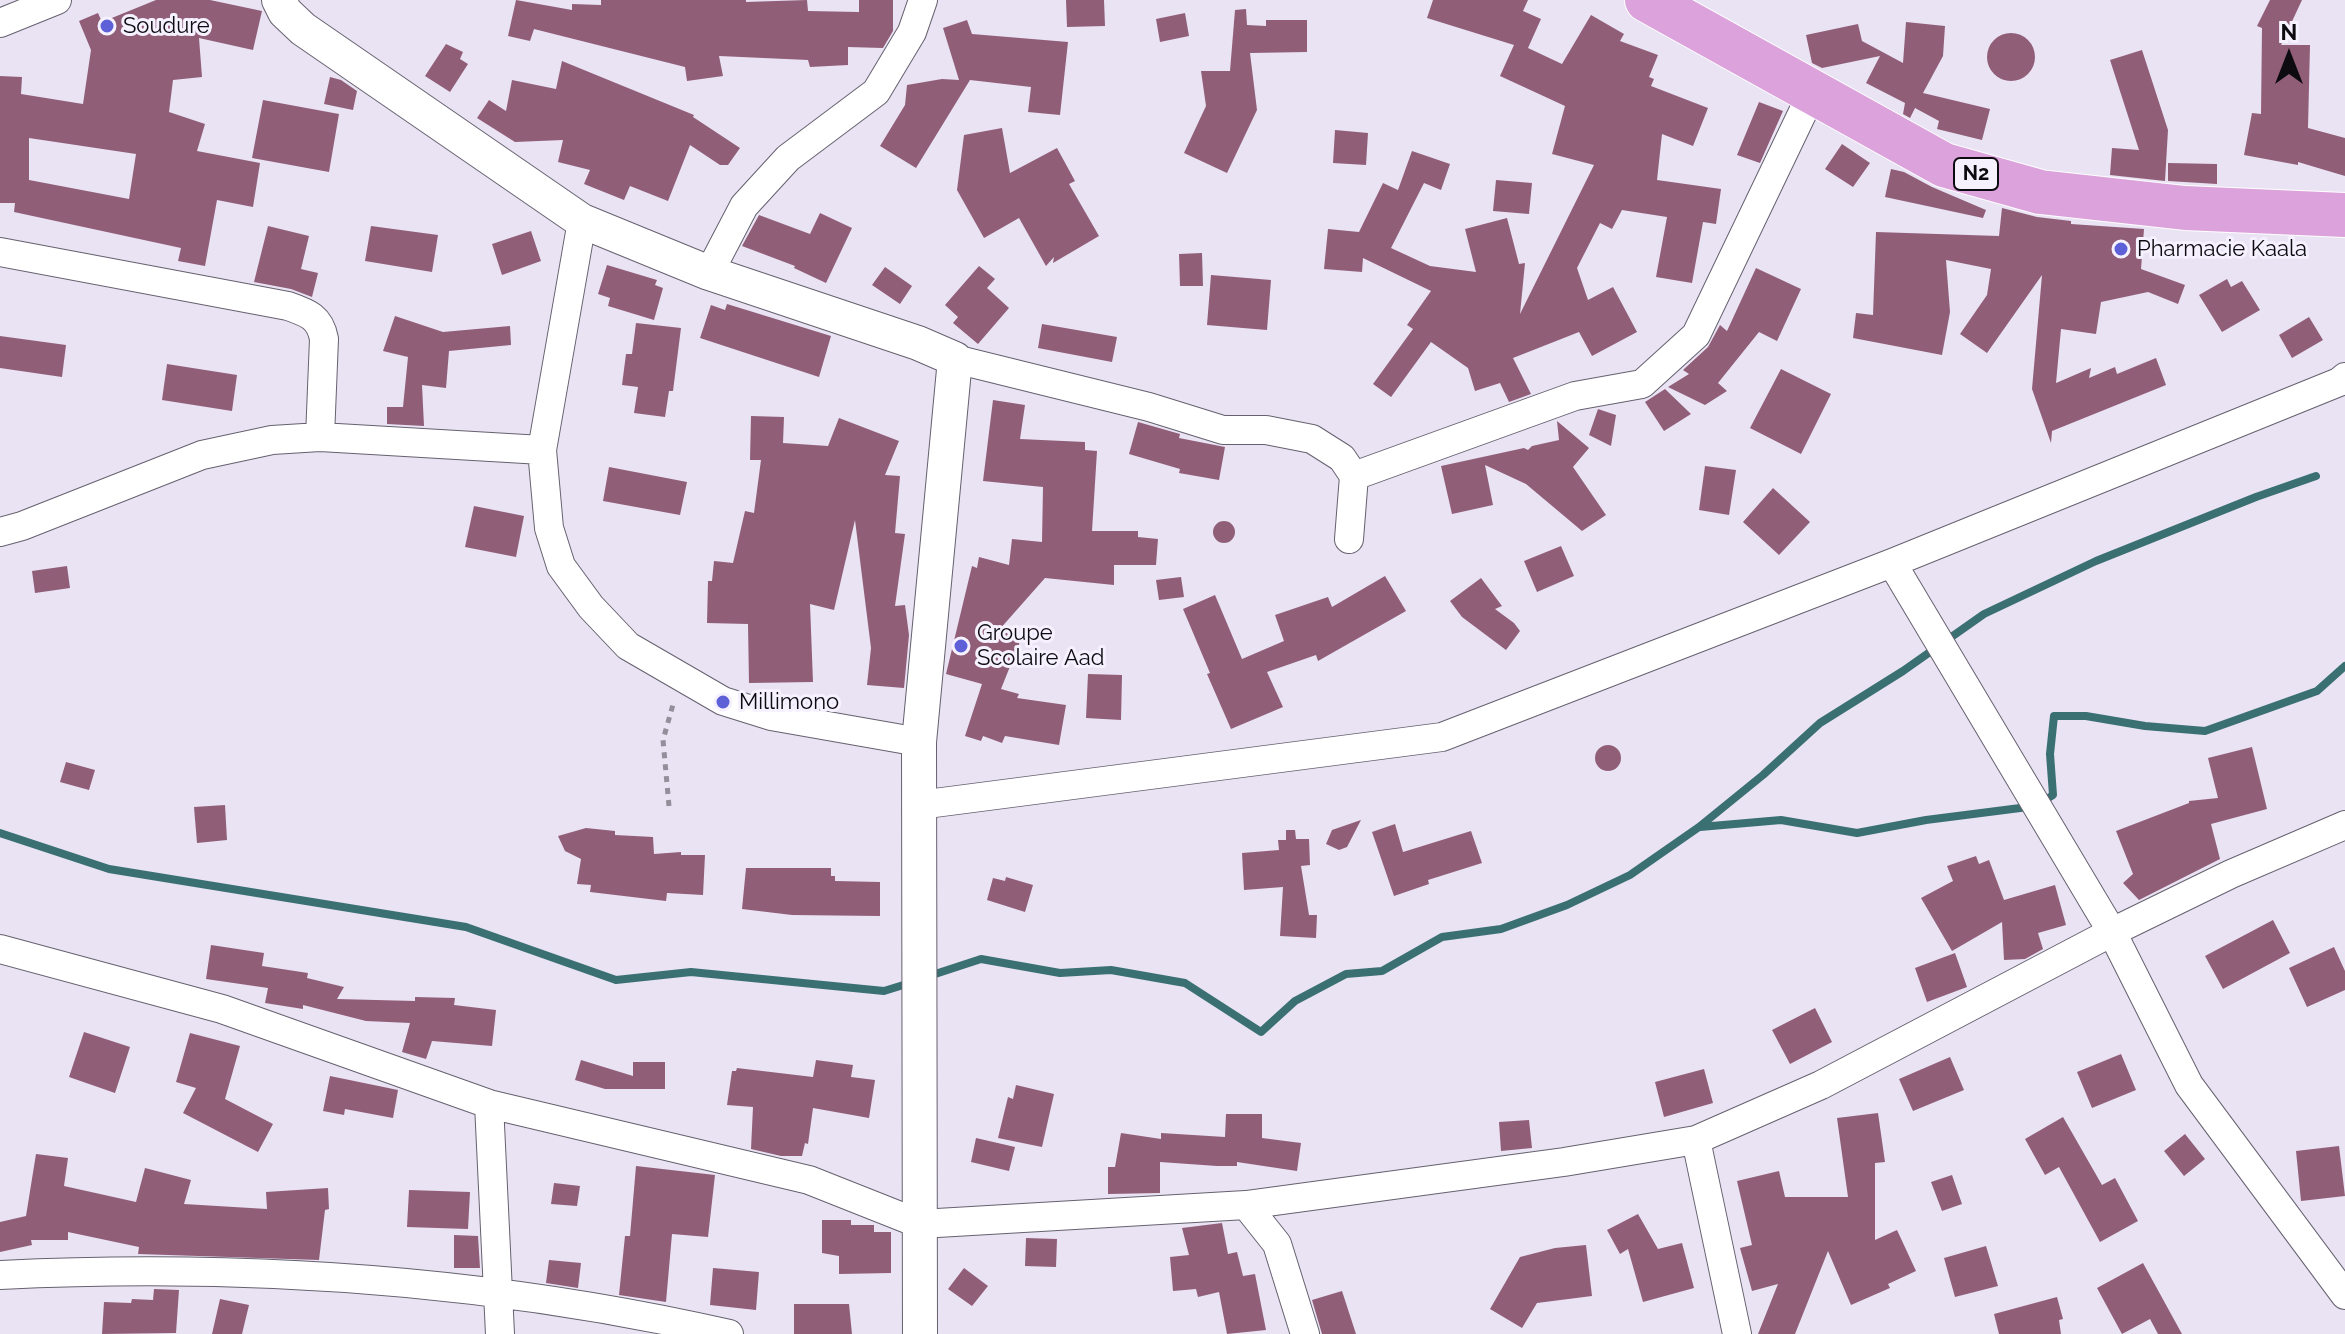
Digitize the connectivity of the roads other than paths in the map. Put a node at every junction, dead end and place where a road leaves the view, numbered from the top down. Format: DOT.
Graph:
graph roads {
  1 [pos="57,0"];
  2 [pos="279,0"];
  3 [pos="923,0"];
  4 [pos="1674,6"];
  5 [pos="0,23"];
  6 [pos="1813,91"];
  7 [pos="2345,215"];
  8 [pos="582,221"];
  9 [pos="0,252"];
  10 [pos="709,273"];
  11 [pos="955,359"];
  12 [pos="2345,377"];
  13 [pos="320,437"];
  14 [pos="542,450"];
  15 [pos="1354,476"];
  16 [pos="0,532"];
  17 [pos="1349,539"];
  18 [pos="1892,563"];
  19 [pos="919,742"];
  20 [pos="919,821"];
  21 [pos="2345,825"];
  22 [pos="2112,932"];
  23 [pos="0,949"];
  24 [pos="489,1104"];
  25 [pos="1696,1140"];
  26 [pos="1246,1205"];
  27 [pos="920,1224"];
  28 [pos="0,1275"];
  29 [pos="498,1292"];
  30 [pos="2345,1295"];
  31 [pos="500,1334"];
  32 [pos="729,1334"];
  33 [pos="920,1334"];
  34 [pos="1305,1334"];
  35 [pos="1737,1334"];
  1 -- 5 [label="street"];
  2 -- 8 [label="street"];
  3 -- 10 [label="street"];
  4 -- 6 [label="highway, N2"];
  6 -- 7 [label="highway, N2"];
  6 -- 15 [label="street"];
  8 -- 10 [label="street"];
  8 -- 14 [label="street"];
  9 -- 13 [label="street"];
  10 -- 11 [label="street"];
  11 -- 15 [label="street"];
  11 -- 19 [label="street"];
  12 -- 18 [label="street"];
  13 -- 14 [label="street"];
  13 -- 16 [label="street"];
  14 -- 19 [label="street"];
  15 -- 17 [label="street"];
  18 -- 20 [label="street"];
  18 -- 22 [label="street"];
  19 -- 20 [label="street"];
  20 -- 27 [label="street"];
  21 -- 22 [label="street"];
  22 -- 25 [label="street"];
  22 -- 30 [label="street"];
  23 -- 24 [label="street"];
  24 -- 27 [label="street"];
  24 -- 29 [label="street"];
  25 -- 26 [label="street"];
  25 -- 35 [label="street"];
  26 -- 27 [label="street"];
  26 -- 34 [label="street"];
  27 -- 33 [label="street"];
  28 -- 29 [label="street"];
  29 -- 31 [label="street"];
  29 -- 32 [label="street"];
}
